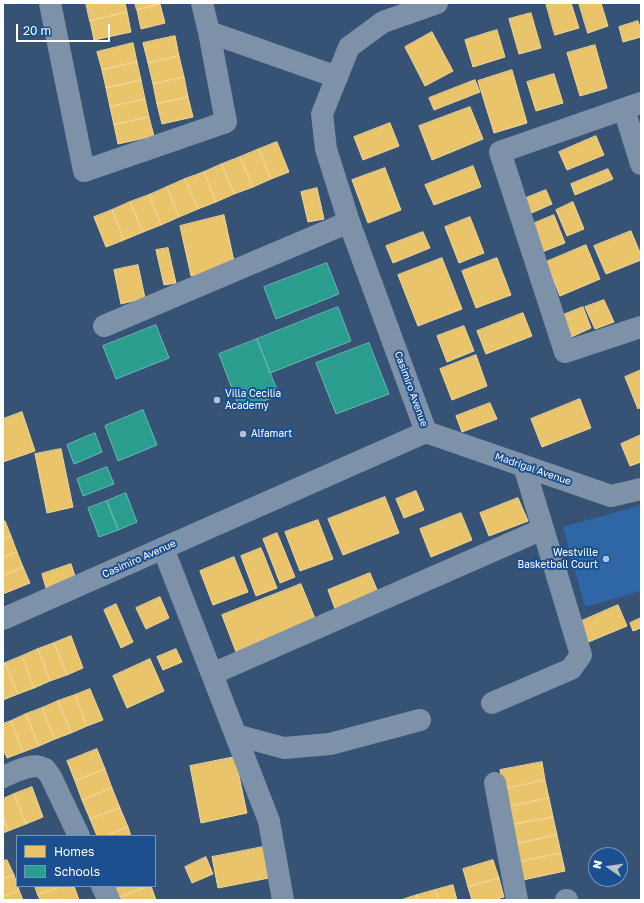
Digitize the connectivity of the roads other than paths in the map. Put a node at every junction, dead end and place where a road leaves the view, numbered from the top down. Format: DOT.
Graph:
graph roads {
  1 [pos="50,3"];
  2 [pos="202,3"];
  3 [pos="437,3"];
  4 [pos="209,32"];
  5 [pos="336,77"];
  6 [pos="633,106"];
  7 [pos="641,164"];
  8 [pos="349,222"];
  9 [pos="104,326"];
  10 [pos="641,327"];
  11 [pos="426,432"];
  12 [pos="524,466"];
  13 [pos="641,489"];
  14 [pos="543,528"];
  15 [pos="163,548"];
  16 [pos="3,619"];
  17 [pos="212,674"];
  18 [pos="492,703"];
  19 [pos="420,720"];
  20 [pos="236,735"];
  21 [pos="3,777"];
  22 [pos="495,783"];
  23 [pos="79,835"];
  24 [pos="102,887"];
  25 [pos="109,900"];
  26 [pos="284,900"];
  27 [pos="517,900"];
  1 -- 4 [label="street"];
  2 -- 4 [label="street"];
  3 -- 5 [label="street, Casimiro Avenue"];
  4 -- 5 [label="street"];
  5 -- 8 [label="street, Casimiro Avenue"];
  6 -- 7 [label="street"];
  6 -- 10 [label="street"];
  8 -- 9 [label="street"];
  8 -- 11 [label="street, Casimiro Avenue"];
  11 -- 12 [label="street, Madrigal Avenue"];
  11 -- 15 [label="street, Casimiro Avenue"];
  12 -- 13 [label="street, Madrigal Avenue"];
  12 -- 14 [label="street"];
  14 -- 17 [label="street"];
  14 -- 18 [label="street"];
  15 -- 16 [label="street, Casimiro Avenue"];
  15 -- 17 [label="street"];
  17 -- 20 [label="street"];
  19 -- 20 [label="street"];
  20 -- 26 [label="street"];
  21 -- 23 [label="street"];
  22 -- 27 [label="street"];
  24 -- 25 [label="street"];
}
